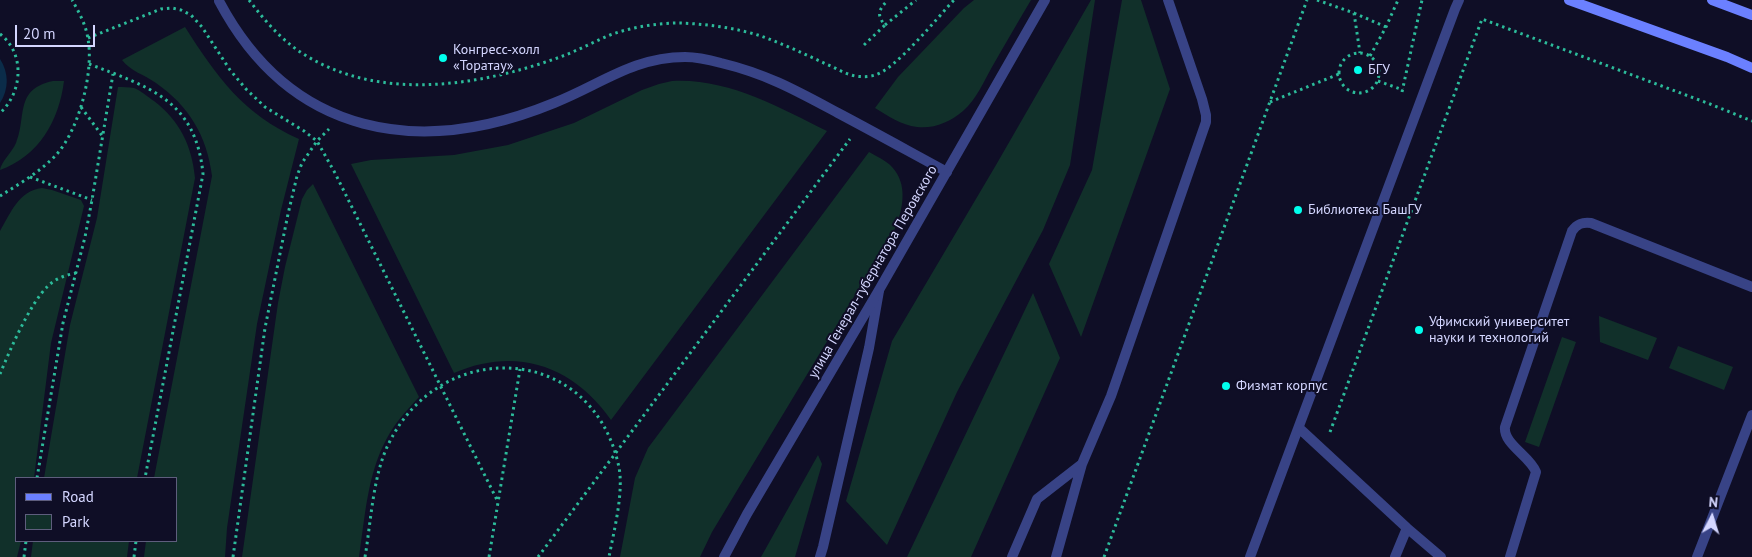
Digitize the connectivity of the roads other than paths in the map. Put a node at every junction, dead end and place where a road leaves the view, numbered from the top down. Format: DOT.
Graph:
graph roads {
  1 [pos="1045,0"];
  2 [pos="1168,0"];
  3 [pos="1460,0"];
  4 [pos="1569,0"];
  5 [pos="1712,0"];
  6 [pos="219,1"];
  7 [pos="1752,15"];
  8 [pos="1752,68"];
  9 [pos="947,172"];
  10 [pos="1752,288"];
  11 [pos="879,290"];
  12 [pos="1752,416"];
  13 [pos="1299,428"];
  14 [pos="1082,464"];
  15 [pos="1407,528"];
  16 [pos="724,557"];
  17 [pos="820,557"];
  18 [pos="1012,557"];
  19 [pos="1056,557"];
  20 [pos="1250,557"];
  21 [pos="1395,557"];
  22 [pos="1442,557"];
  23 [pos="1510,557"];
  24 [pos="1697,557"];
  1 -- 9 [label="street, улица Генерал-губернатора Перовского"];
  2 -- 14 [label="street"];
  3 -- 13 [label="street"];
  4 -- 8 [label="main road"];
  5 -- 7 [label="main road"];
  6 -- 9 [label="street"];
  9 -- 11 [label="street, улица Генерал-губернатора Перовского"];
  10 -- 23 [label="street"];
  11 -- 16 [label="street, улица Генерал-губернатора Перовского"];
  11 -- 17 [label="street"];
  12 -- 24 [label="street"];
  13 -- 15 [label="street"];
  13 -- 20 [label="street"];
  14 -- 18 [label="street"];
  14 -- 19 [label="street"];
  15 -- 21 [label="street"];
  15 -- 22 [label="street"];
}
